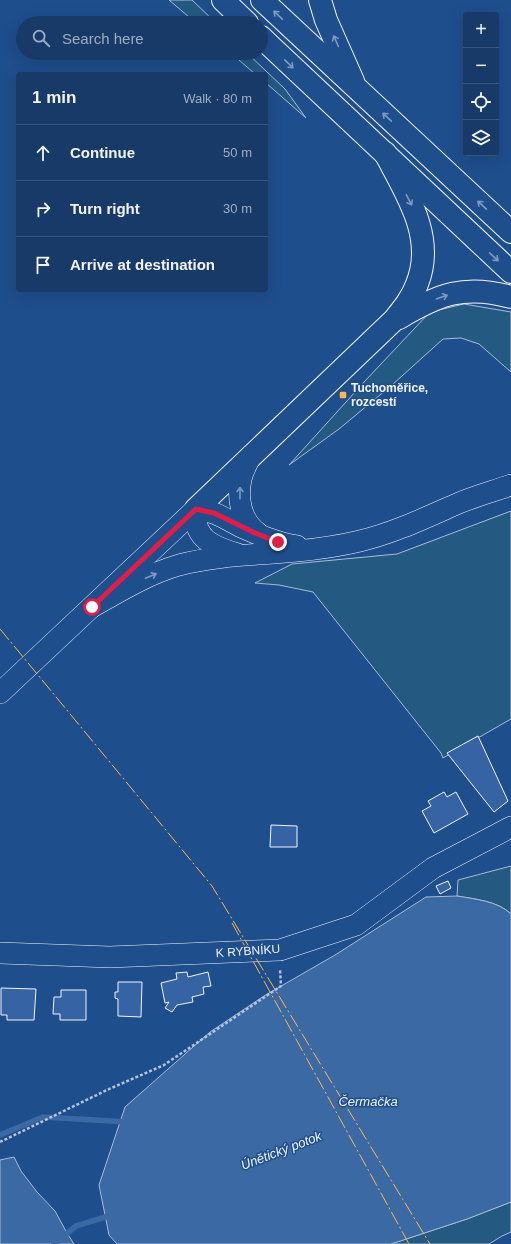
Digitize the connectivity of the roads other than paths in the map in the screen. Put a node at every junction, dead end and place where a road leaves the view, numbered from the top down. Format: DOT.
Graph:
graph roads {
  1 [pos="223,0"];
  2 [pos="262,0"];
  3 [pos="320,0"];
  4 [pos="240,16"];
  5 [pos="268,44"];
  6 [pos="357,89"];
  7 [pos="385,153"];
  8 [pos="511,232"];
  9 [pos="511,272"];
  10 [pos="511,297"];
  11 [pos="394,320"];
  12 [pos="251,456"];
  13 [pos="511,470"];
  14 [pos="511,485"];
  15 [pos="461,502"];
  16 [pos="196,509"];
  17 [pos="264,537"];
  18 [pos="332,547"];
  19 [pos="243,555"];
  20 [pos="92,607"];
  21 [pos="0,693"];
  22 [pos="511,826"];
  23 [pos="0,953"];
  1 -- 4 [label="highway"];
  6 -- 2 [label="highway, one-way"];
  6 -- 3 [label="highway, one-way"];
  5 -- 7 [label="highway, one-way"];
  8 -- 6 [label="highway, one-way"];
  7 -- 9 [label="highway, one-way"];
  7 -- 11 [label="highway, one-way"];
  11 -- 10 [label="highway, one-way"];
  11 -- 12 [label="highway"];
  12 -- 16 [label="highway"];
  17 -- 12 [label="street, one-way"];
  13 -- 15 [label="street"];
  14 -- 15 [label="street"];
  15 -- 18 [label="street"];
  16 -- 17 [label="street"];
  16 -- 19 [label="street"];
  16 -- 20 [label="street"];
  17 -- 18 [label="street"];
  18 -- 19 [label="street"];
  20 -- 19 [label="street, one-way"];
  20 -- 21 [label="street"];
  22 -- 23 [label="street, K RYBNÍKU"];
}
